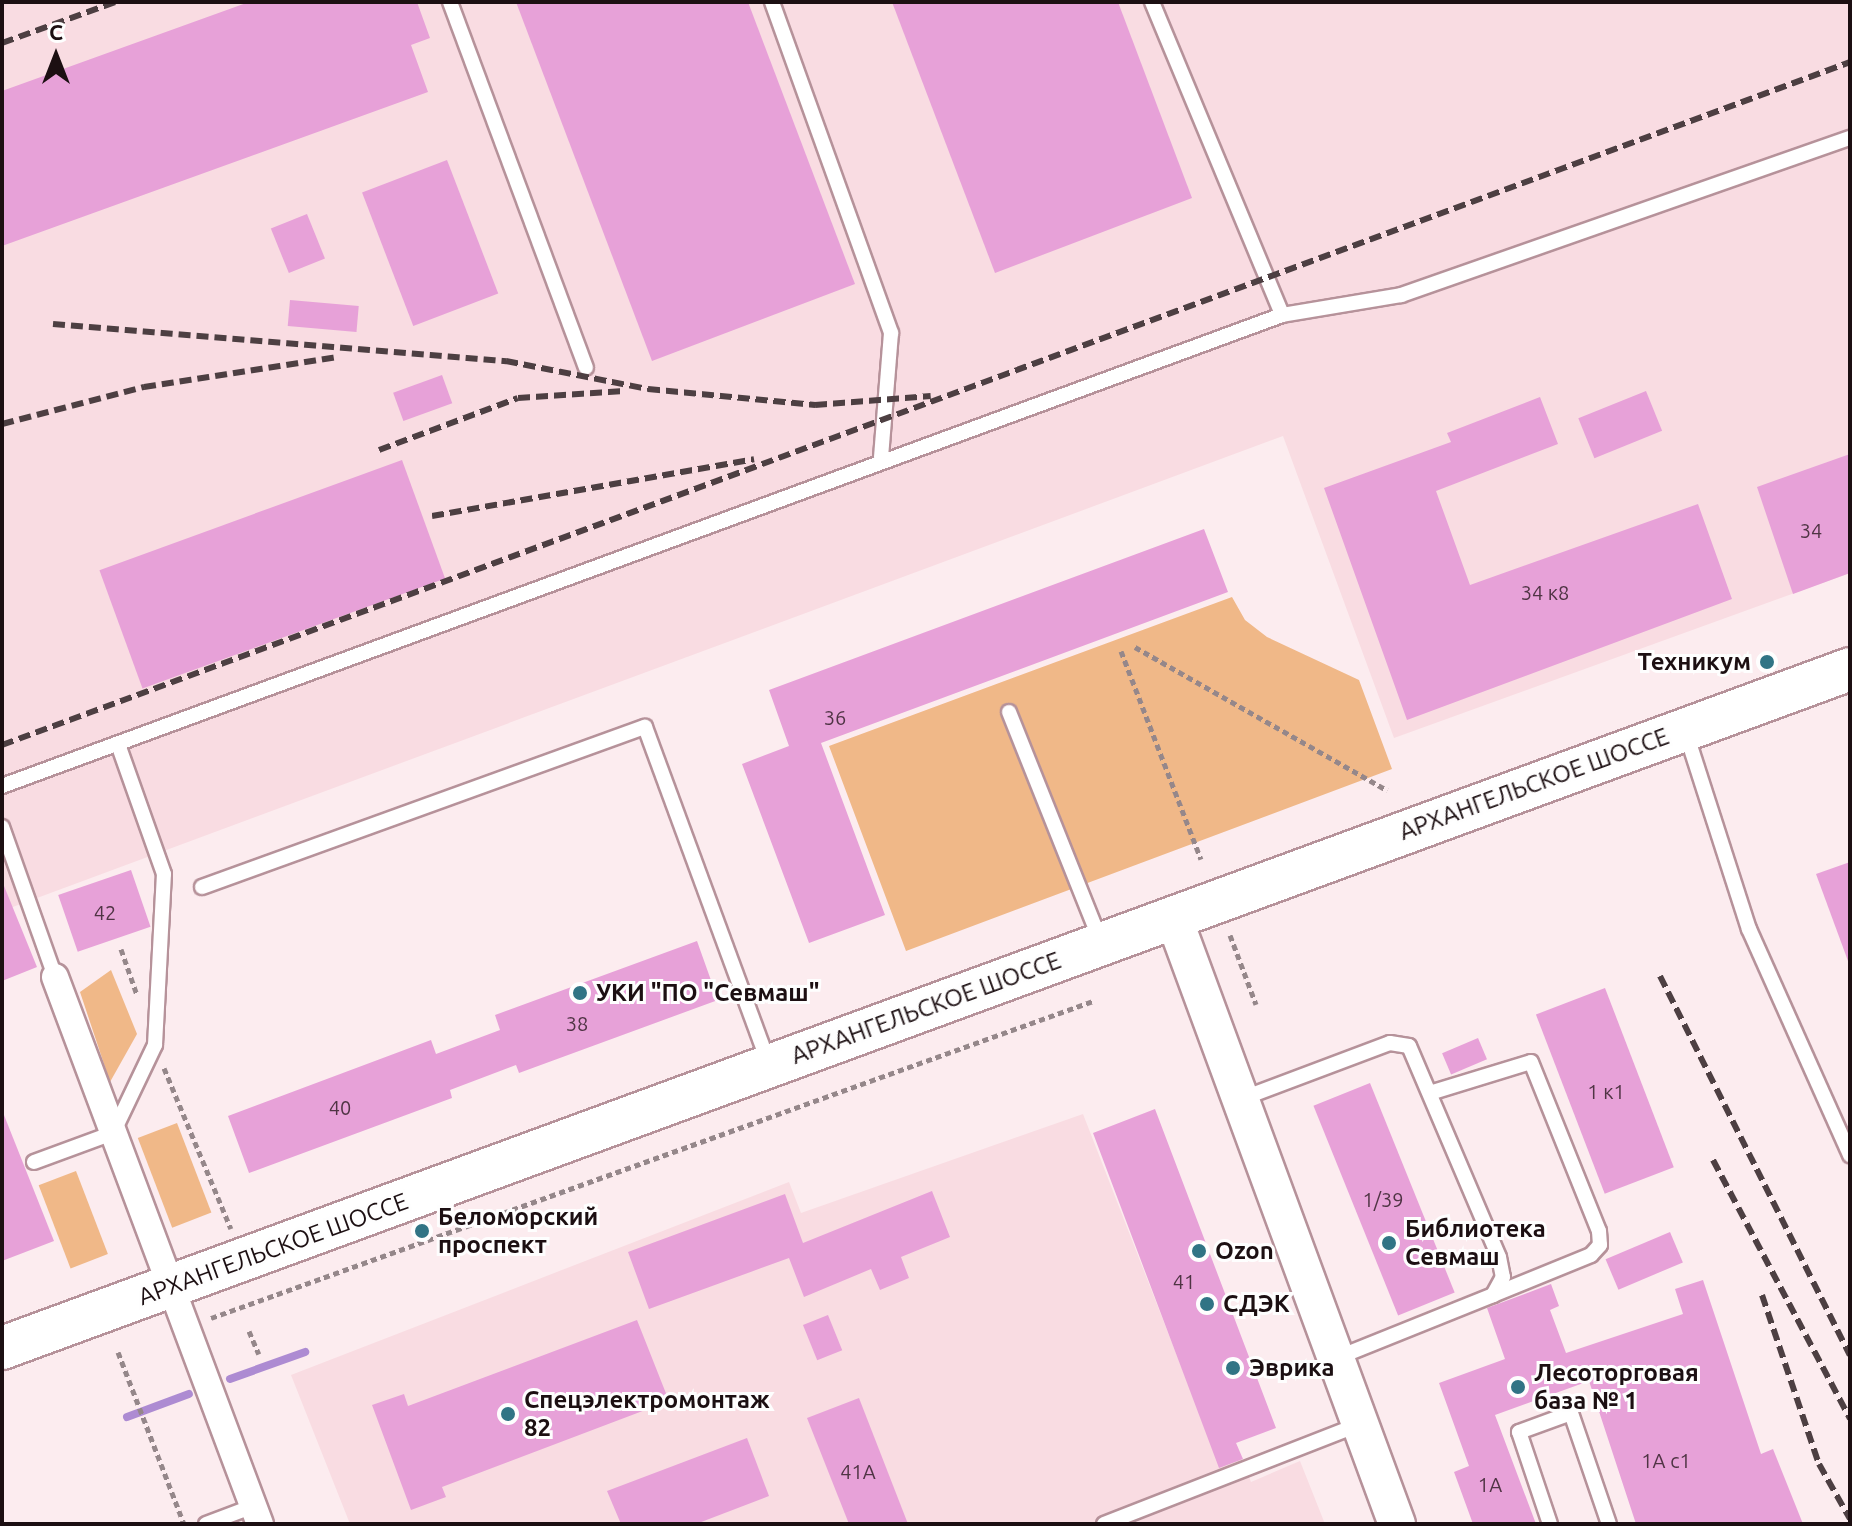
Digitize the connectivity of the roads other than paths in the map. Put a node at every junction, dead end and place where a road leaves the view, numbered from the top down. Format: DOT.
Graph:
graph roads {
  1 [pos="450,2"];
  2 [pos="772,2"];
  3 [pos="1152,2"];
  4 [pos="1850,138"];
  5 [pos="1282,315"];
  6 [pos="586,367"];
  7 [pos="881,458"];
  8 [pos="1850,669"];
  9 [pos="1009,712"];
  10 [pos="1685,729"];
  11 [pos="119,747"];
  12 [pos="2,786"];
  13 [pos="2,827"];
  14 [pos="202,887"];
  15 [pos="1173,916"];
  16 [pos="1101,943"];
  17 [pos="55,977"];
  18 [pos="770,1065"];
  19 [pos="1433,1092"];
  20 [pos="1241,1099"];
  21 [pos="113,1133"];
  22 [pos="1850,1155"];
  23 [pos="34,1162"];
  24 [pos="172,1287"];
  25 [pos="1493,1295"];
  26 [pos="2,1348"];
  27 [pos="1336,1358"];
  28 [pos="1360,1424"];
  29 [pos="257,1515"];
  30 [pos="206,1524"];
  31 [pos="1104,1524"];
  32 [pos="1397,1524"];
  33 [pos="1550,1524"];
  34 [pos="1609,1524"];
  1 -- 6 [label="lane"];
  2 -- 7 [label="lane"];
  3 -- 5 [label="lane"];
  4 -- 5 [label="lane"];
  5 -- 7 [label="lane"];
  7 -- 11 [label="lane"];
  8 -- 10 [label="main road, АРХАНГЕЛЬСКОЕ ШОССЕ"];
  9 -- 16 [label="lane"];
  10 -- 15 [label="main road, АРХАНГЕЛЬСКОЕ ШОССЕ"];
  10 -- 22 [label="lane"];
  11 -- 12 [label="lane"];
  11 -- 21 [label="lane"];
  13 -- 17 [label="lane"];
  14 -- 18 [label="lane"];
  15 -- 16 [label="main road, АРХАНГЕЛЬСКОЕ ШОССЕ"];
  15 -- 20 [label="main road"];
  16 -- 18 [label="main road, АРХАНГЕЛЬСКОЕ ШОССЕ"];
  17 -- 21 [label="street"];
  18 -- 24 [label="main road, АРХАНГЕЛЬСКОЕ ШОССЕ"];
  19 -- 20 [label="lane"];
  19 -- 25 [label="lane"];
  19 -- 25 [label="lane"];
  20 -- 27 [label="main road"];
  21 -- 23 [label="lane"];
  21 -- 24 [label="street"];
  24 -- 26 [label="main road, АРХАНГЕЛЬСКОЕ ШОССЕ"];
  24 -- 29 [label="street"];
  25 -- 27 [label="lane"];
  27 -- 28 [label="main road"];
  28 -- 31 [label="lane"];
  28 -- 32 [label="main road"];
  29 -- 30 [label="lane"];
  33 -- 34 [label="lane"];
}
